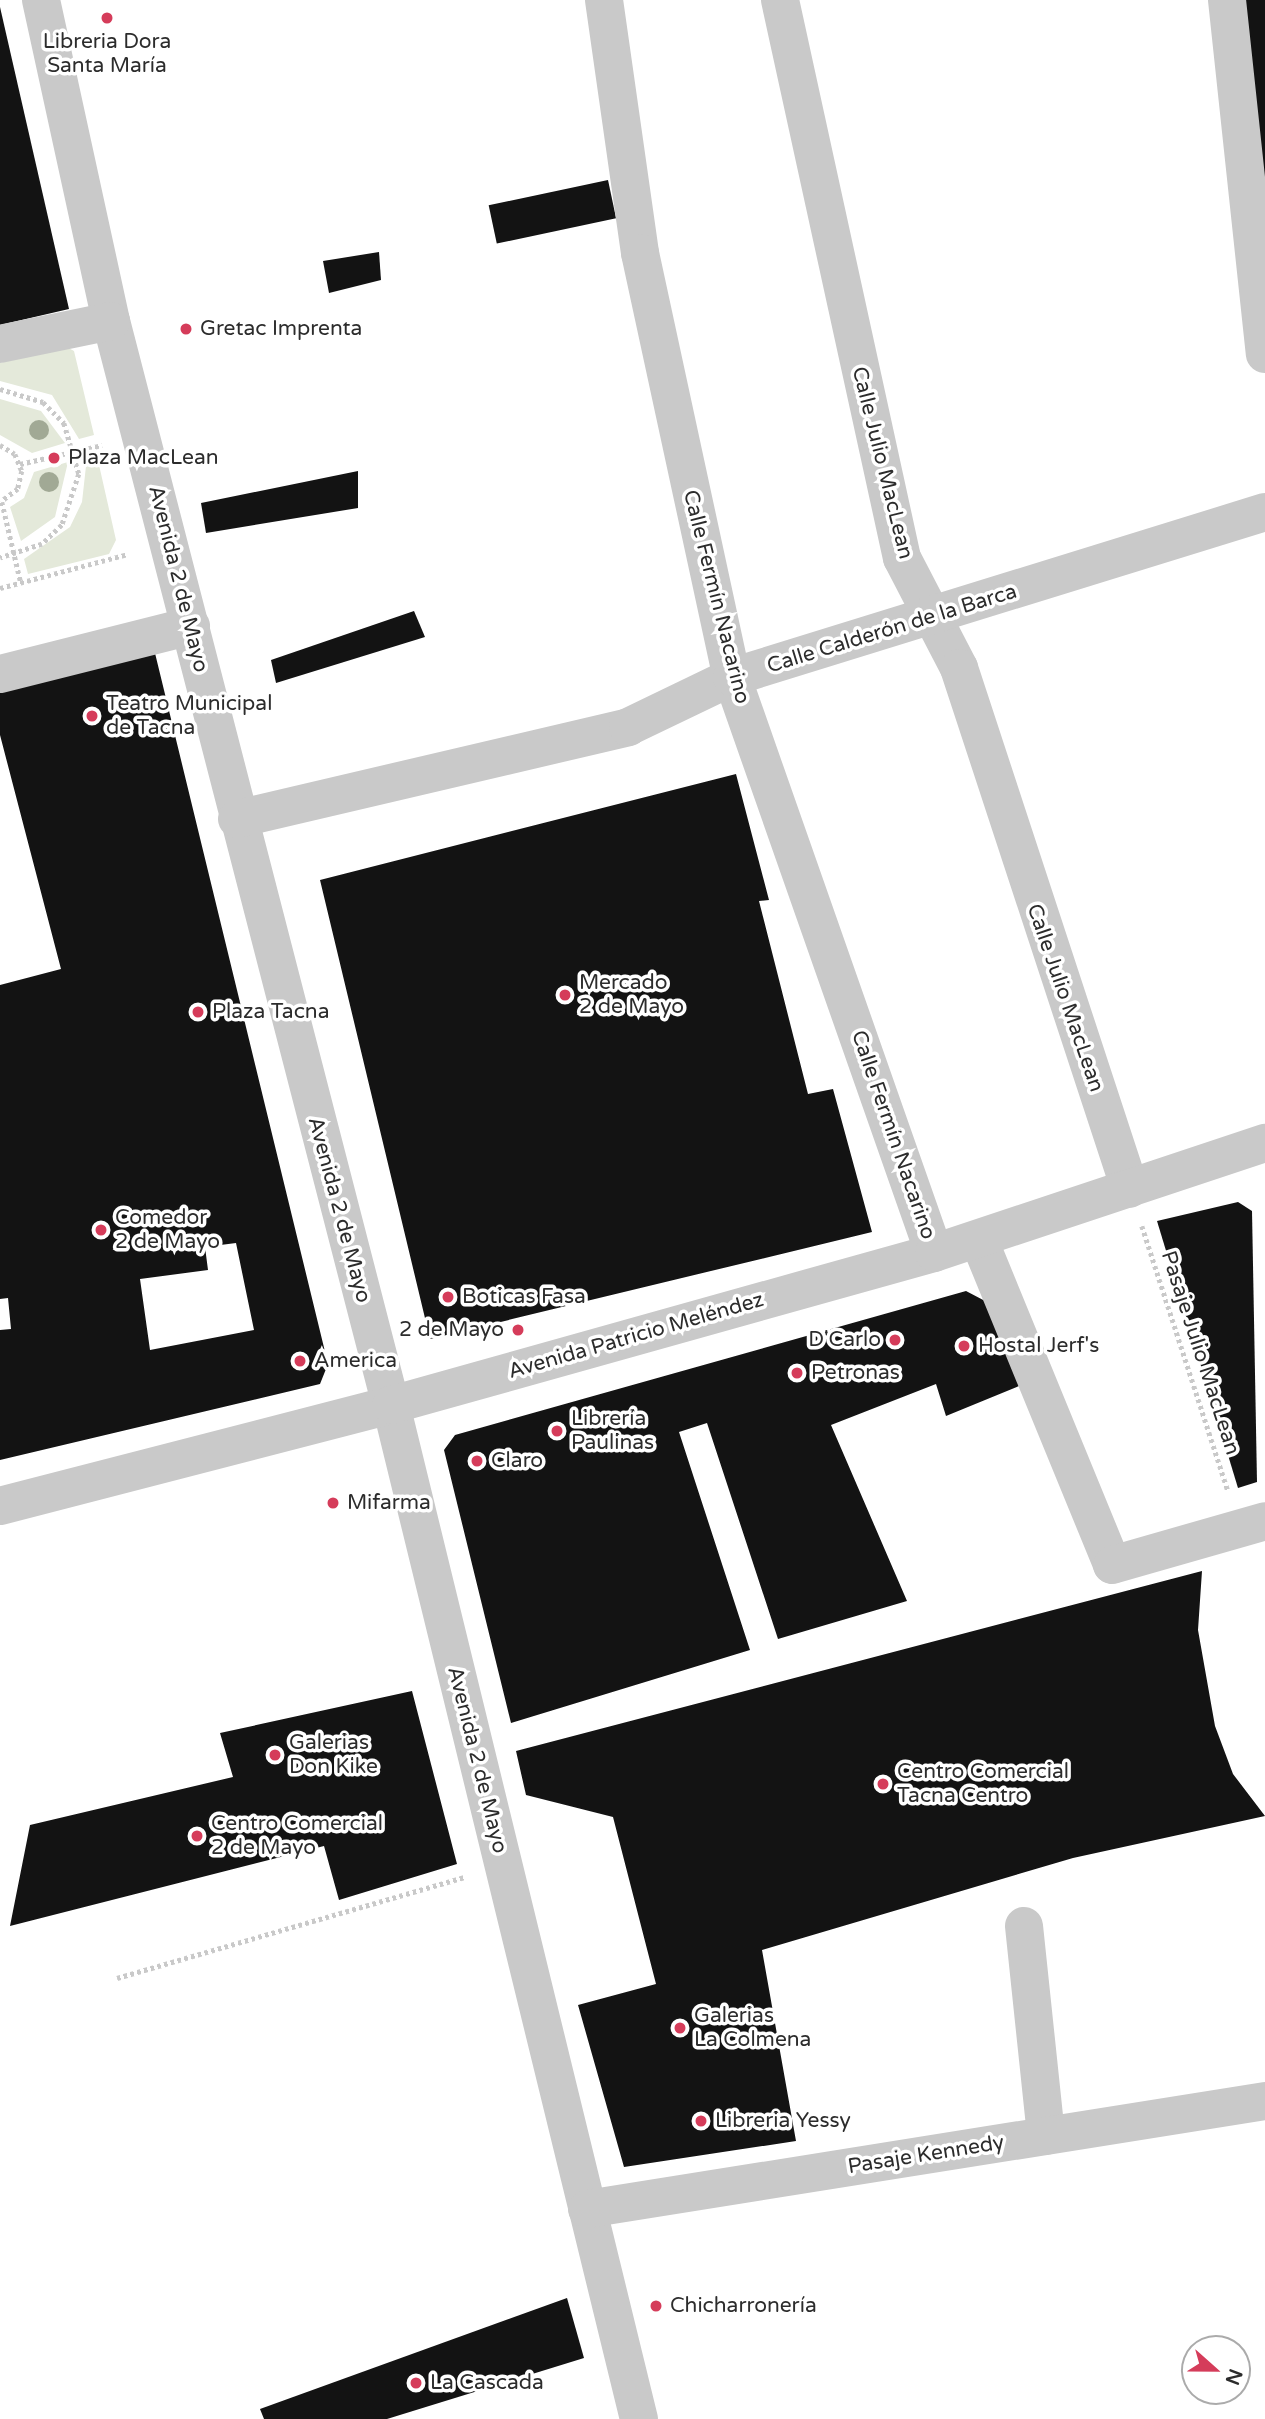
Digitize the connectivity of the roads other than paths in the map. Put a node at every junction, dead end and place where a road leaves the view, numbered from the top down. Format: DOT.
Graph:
graph roads {
  1 [pos="41,0"];
  2 [pos="604,0"];
  3 [pos="780,0"];
  4 [pos="1227,0"];
  5 [pos="111,321"];
  6 [pos="0,344"];
  7 [pos="1265,354"];
  8 [pos="1265,512"];
  9 [pos="933,618"];
  10 [pos="191,626"];
  11 [pos="0,674"];
  12 [pos="732,677"];
  13 [pos="237,819"];
  14 [pos="1265,1143"];
  15 [pos="1130,1189"];
  16 [pos="979,1240"];
  17 [pos="934,1253"];
  18 [pos="391,1405"];
  19 [pos="0,1506"];
  20 [pos="1252,1523"];
  21 [pos="1024,1926"];
  22 [pos="1265,2101"];
  23 [pos="1046,2136"];
  24 [pos="587,2209"];
  25 [pos="639,2419"];
  1 -- 5 [label="street, Avenida 2 de Mayo"];
  2 -- 12 [label="street, Calle Fermín Nacarino"];
  3 -- 9 [label="street, Calle Julio MacLean"];
  4 -- 7 [label="street"];
  5 -- 6 [label="street"];
  5 -- 10 [label="street, Avenida 2 de Mayo"];
  8 -- 9 [label="street, Calle Calderón de la Barca"];
  9 -- 12 [label="street, Calle Calderón de la Barca"];
  9 -- 15 [label="street, Calle Julio MacLean"];
  10 -- 11 [label="street"];
  10 -- 13 [label="street, Avenida 2 de Mayo"];
  12 -- 13 [label="street, Calle Calderón de la Barca"];
  12 -- 17 [label="street, Calle Fermín Nacarino"];
  13 -- 18 [label="street, Avenida 2 de Mayo"];
  14 -- 15 [label="street, Avenida Patricio Meléndez"];
  15 -- 16 [label="street, Avenida Patricio Meléndez"];
  16 -- 17 [label="street, Avenida Patricio Meléndez"];
  16 -- 20 [label="street"];
  17 -- 18 [label="street, Avenida Patricio Meléndez"];
  18 -- 19 [label="street, Avenida Patricio Meléndez"];
  18 -- 24 [label="street, Avenida 2 de Mayo"];
  21 -- 23 [label="street"];
  22 -- 23 [label="street, Pasaje Kennedy"];
  23 -- 24 [label="street, Pasaje Kennedy"];
  24 -- 25 [label="street, Avenida 2 de Mayo"];
}
